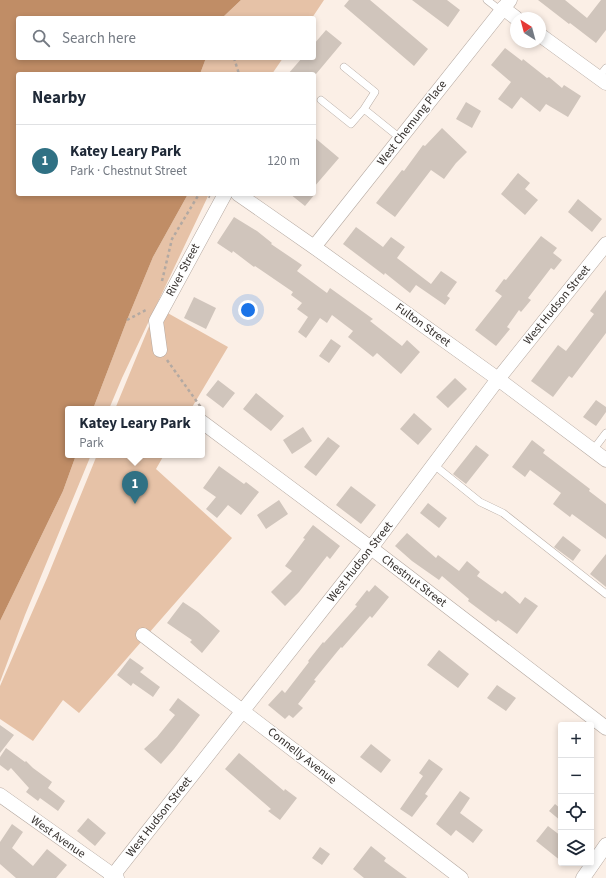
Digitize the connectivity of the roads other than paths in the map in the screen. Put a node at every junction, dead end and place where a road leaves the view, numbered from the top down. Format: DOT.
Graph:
graph roads {
  1 [pos="487,0"];
  2 [pos="505,6"];
  3 [pos="546,39"];
  4 [pos="344,67"];
  5 [pos="604,76"];
  6 [pos="320,100"];
  7 [pos="364,109"];
  8 [pos="400,138"];
  9 [pos="223,196"];
  10 [pos="241,196"];
  11 [pos="606,244"];
  12 [pos="314,247"];
  13 [pos="160,350"];
  14 [pos="498,379"];
  15 [pos="205,424"];
  16 [pos="606,433"];
  17 [pos="593,450"];
  18 [pos="606,460"];
  19 [pos="434,465"];
  20 [pos="372,548"];
  21 [pos="606,594"];
  22 [pos="143,635"];
  23 [pos="242,710"];
  24 [pos="606,728"];
  25 [pos="0,795"];
  26 [pos="606,845"];
  27 [pos="114,877"];
  28 [pos="461,878"];
  29 [pos="583,878"];
  1 -- 2 [label="lane"];
  2 -- 8 [label="street, West Chemung Place"];
  3 -- 5 [label="street"];
  4 -- 7 [label="lane"];
  6 -- 7 [label="lane"];
  7 -- 8 [label="lane"];
  8 -- 12 [label="street, West Chemung Place"];
  9 -- 13 [label="street, River Street"];
  10 -- 12 [label="street, Fulton Street"];
  11 -- 14 [label="street, West Hudson Street"];
  12 -- 14 [label="street, Fulton Street"];
  14 -- 17 [label="street, Fulton Street"];
  14 -- 19 [label="street, West Hudson Street"];
  15 -- 20 [label="street, Chestnut Street"];
  16 -- 17 [label="lane"];
  17 -- 18 [label="street, Fulton Street"];
  19 -- 20 [label="street, West Hudson Street"];
  19 -- 21 [label="lane"];
  20 -- 23 [label="street, West Hudson Street"];
  20 -- 24 [label="street, Chestnut Street"];
  22 -- 23 [label="street, Connelly Avenue"];
  23 -- 27 [label="street, West Hudson Street"];
  23 -- 28 [label="street, Connelly Avenue"];
  25 -- 27 [label="street, West Avenue"];
  26 -- 29 [label="street"];
}
